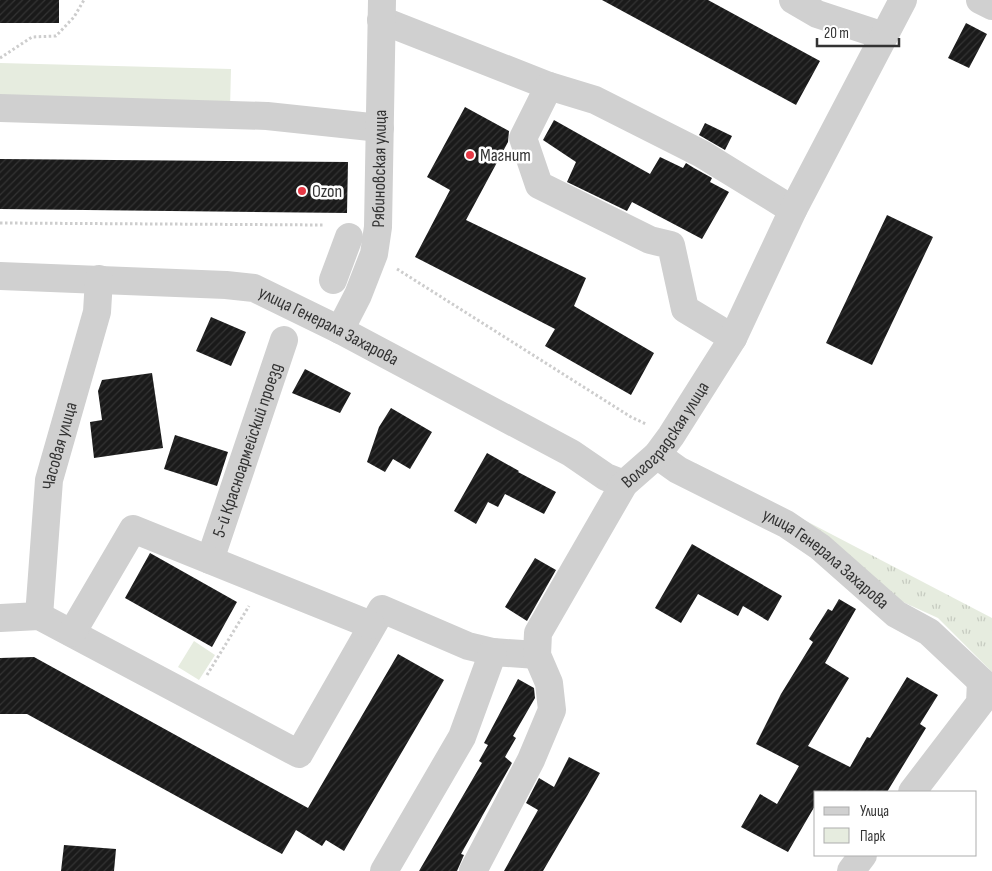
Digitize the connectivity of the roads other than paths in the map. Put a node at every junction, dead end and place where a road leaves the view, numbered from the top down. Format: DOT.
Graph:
graph roads {
  1 [pos="793,0"];
  2 [pos="903,0"];
  3 [pos="980,0"];
  4 [pos="992,6"];
  5 [pos="382,10"];
  6 [pos="884,36"];
  7 [pos="549,86"];
  8 [pos="0,108"];
  9 [pos="380,128"];
  10 [pos="793,210"];
  11 [pos="349,237"];
  12 [pos="0,276"];
  13 [pos="99,279"];
  14 [pos="333,280"];
  15 [pos="340,330"];
  16 [pos="733,338"];
  17 [pos="284,340"];
  18 [pos="657,455"];
  19 [pos="624,484"];
  20 [pos="210,560"];
  21 [pos="39,616"];
  22 [pos="0,618"];
  23 [pos="372,626"];
  24 [pos="72,633"];
  25 [pos="493,652"];
  26 [pos="537,655"];
  27 [pos="986,674"];
  28 [pos="913,791"];
  29 [pos="863,856"];
  30 [pos="384,871"];
  31 [pos="473,871"];
  32 [pos="851,871"];
  1 -- 6 [label="street"];
  2 -- 6 [label="street, Волгоградская улица"];
  3 -- 4 [label="street"];
  5 -- 7 [label="street"];
  5 -- 9 [label="street, Рябиновская улица"];
  6 -- 10 [label="street, Волгоградская улица"];
  7 -- 10 [label="street"];
  7 -- 16 [label="street"];
  8 -- 9 [label="street"];
  9 -- 15 [label="street, Рябиновская улица"];
  10 -- 16 [label="street, Волгоградская улица"];
  11 -- 14 [label="street"];
  12 -- 13 [label="street, улица Генерала Захарова"];
  13 -- 15 [label="street, улица Генерала Захарова"];
  13 -- 21 [label="street, Часовая улица"];
  15 -- 19 [label="street, улица Генерала Захарова"];
  16 -- 18 [label="street, Волгоградская улица"];
  17 -- 20 [label="street, 5-й Красноармейский проезд"];
  18 -- 19 [label="street, Волгоградская улица"];
  18 -- 27 [label="street, улица Генерала Захарова"];
  19 -- 26 [label="street, Волгоградская улица"];
  20 -- 23 [label="street"];
  20 -- 24 [label="street"];
  21 -- 22 [label="street"];
  21 -- 24 [label="street"];
  23 -- 24 [label="street"];
  23 -- 25 [label="street"];
  25 -- 26 [label="street"];
  25 -- 30 [label="street"];
  26 -- 31 [label="street"];
  27 -- 28 [label="street"];
  29 -- 32 [label="street"];
}
